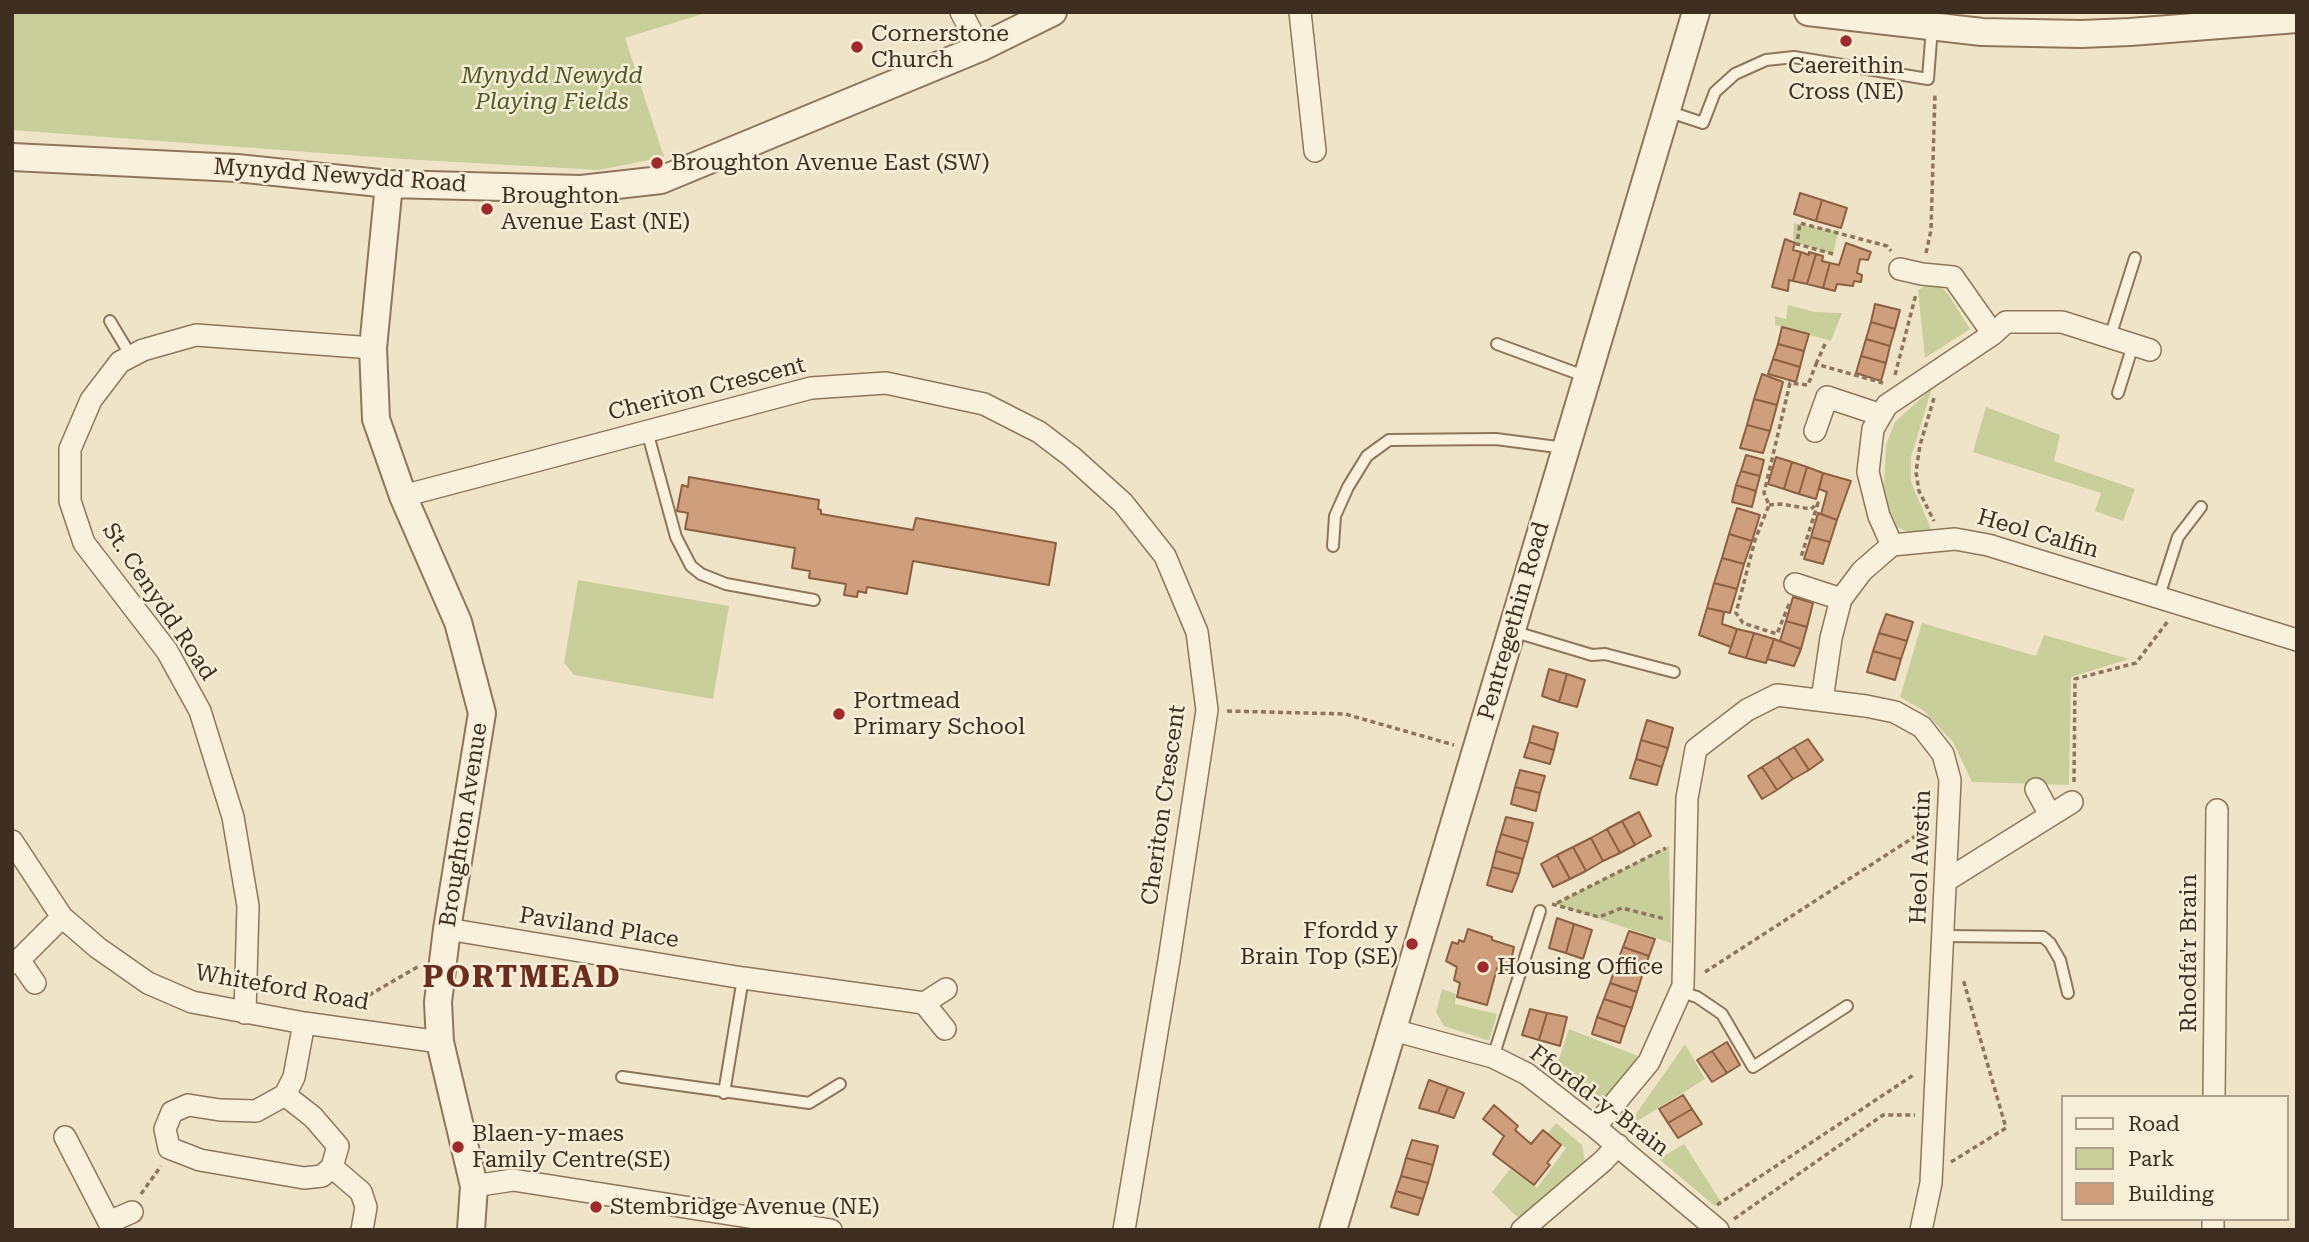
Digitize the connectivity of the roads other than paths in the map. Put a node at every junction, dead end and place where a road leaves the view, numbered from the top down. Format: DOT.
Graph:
graph roads {
  1 [pos="961,12"];
  2 [pos="1053,12"];
  3 [pos="1300,12"];
  4 [pos="1696,12"];
  5 [pos="1808,12"];
  6 [pos="2297,19"];
  7 [pos="1932,27"];
  8 [pos="980,48"];
  9 [pos="1667,111"];
  10 [pos="1315,151"];
  11 [pos="12,157"];
  12 [pos="389,184"];
  13 [pos="2135,258"];
  14 [pos="1900,269"];
  15 [pos="110,321"];
  16 [pos="1993,334"];
  17 [pos="2109,337"];
  18 [pos="1497,344"];
  19 [pos="2142,347"];
  20 [pos="373,348"];
  21 [pos="131,356"];
  22 [pos="1587,377"];
  23 [pos="2118,393"];
  24 [pos="1881,415"];
  25 [pos="647,431"];
  26 [pos="1815,431"];
  27 [pos="1565,448"];
  28 [pos="403,496"];
  29 [pos="2201,507"];
  30 [pos="1892,545"];
  31 [pos="1333,546"];
  32 [pos="1793,592"];
  33 [pos="1841,599"];
  34 [pos="2167,599"];
  35 [pos="814,600"];
  36 [pos="1512,631"];
  37 [pos="2297,640"];
  38 [pos="1674,673"];
  39 [pos="1822,700"];
  40 [pos="2036,789"];
  41 [pos="2072,802"];
  42 [pos="2217,810"];
  43 [pos="2050,815"];
  44 [pos="12,841"];
  45 [pos="1947,880"];
  46 [pos="1540,911"];
  47 [pos="62,917"];
  48 [pos="447,929"];
  49 [pos="1944,936"];
  50 [pos="15,962"];
  51 [pos="743,978"];
  52 [pos="35,983"];
  53 [pos="946,989"];
  54 [pos="1682,989"];
  55 [pos="2068,993"];
  56 [pos="924,1003"];
  57 [pos="1847,1006"];
  58 [pos="244,1013"];
  59 [pos="304,1023"];
  60 [pos="945,1029"];
  61 [pos="1393,1030"];
  62 [pos="440,1042"];
  63 [pos="1493,1057"];
  64 [pos="622,1077"];
  65 [pos="841,1084"];
  66 [pos="724,1093"];
  67 [pos="285,1095"];
  68 [pos="2214,1095"];
  69 [pos="1595,1127"];
  70 [pos="65,1137"];
  71 [pos="1618,1145"];
  72 [pos="332,1167"];
  73 [pos="474,1186"];
  74 [pos="132,1212"];
  75 [pos="111,1226"];
  76 [pos="362,1230"];
  77 [pos="471,1230"];
  78 [pos="831,1230"];
  79 [pos="1124,1230"];
  80 [pos="1333,1230"];
  81 [pos="1522,1230"];
  82 [pos="1718,1230"];
  83 [pos="1921,1230"];
  1 -- 8 [label="street"];
  2 -- 8 [label="street, Mynydd Newydd Road"];
  3 -- 10 [label="street"];
  4 -- 9 [label="street, Pentregethin Road"];
  5 -- 7 [label="street"];
  6 -- 7 [label="street"];
  7 -- 9 [label="lane"];
  8 -- 12 [label="street, Mynydd Newydd Road"];
  9 -- 22 [label="street, Pentregethin Road"];
  11 -- 12 [label="street, Mynydd Newydd Road"];
  12 -- 20 [label="street, Broughton Avenue"];
  13 -- 17 [label="lane"];
  14 -- 16 [label="street"];
  15 -- 21 [label="lane"];
  16 -- 17 [label="street"];
  16 -- 24 [label="street"];
  17 -- 19 [label="street"];
  18 -- 22 [label="lane"];
  19 -- 23 [label="lane"];
  20 -- 21 [label="street, St. Cenydd Road"];
  20 -- 28 [label="street, Broughton Avenue"];
  21 -- 58 [label="street, St. Cenydd Road"];
  22 -- 27 [label="street, Pentregethin Road"];
  24 -- 26 [label="street"];
  24 -- 30 [label="street"];
  25 -- 28 [label="street, Cheriton Crescent"];
  25 -- 35 [label="lane"];
  25 -- 79 [label="street, Cheriton Crescent"];
  27 -- 31 [label="lane"];
  27 -- 36 [label="street, Pentregethin Road"];
  28 -- 48 [label="street, Broughton Avenue"];
  29 -- 34 [label="lane"];
  30 -- 33 [label="street"];
  30 -- 34 [label="street, Heol Calfin"];
  32 -- 33 [label="street"];
  33 -- 39 [label="street"];
  34 -- 37 [label="street, Heol Calfin"];
  36 -- 38 [label="lane"];
  36 -- 61 [label="street, Pentregethin Road"];
  39 -- 45 [label="street, Heol Awstin"];
  39 -- 54 [label="street, Heol Awstin"];
  40 -- 43 [label="street"];
  41 -- 43 [label="street"];
  42 -- 68 [label="street, Rhodfa'r Brain"];
  43 -- 45 [label="street"];
  44 -- 47 [label="street, Whiteford Road"];
  45 -- 49 [label="street, Heol Awstin"];
  46 -- 63 [label="lane"];
  47 -- 50 [label="street"];
  47 -- 58 [label="street, Whiteford Road"];
  48 -- 51 [label="street, Paviland Place"];
  48 -- 62 [label="street, Broughton Avenue"];
  49 -- 55 [label="lane"];
  49 -- 83 [label="street, Heol Awstin"];
  50 -- 52 [label="street"];
  51 -- 56 [label="street, Paviland Place"];
  51 -- 66 [label="lane"];
  53 -- 56 [label="street"];
  54 -- 57 [label="lane"];
  54 -- 69 [label="street, Heol Awstin"];
  56 -- 60 [label="street"];
  58 -- 59 [label="street, Whiteford Road"];
  59 -- 62 [label="street, Whiteford Road"];
  59 -- 67 [label="street"];
  61 -- 63 [label="street, Ffordd-y-Brain"];
  61 -- 80 [label="street, Pentregethin Road"];
  62 -- 73 [label="street, Broughton Avenue"];
  63 -- 69 [label="street, Ffordd-y-Brain"];
  64 -- 66 [label="lane"];
  65 -- 66 [label="lane"];
  67 -- 72 [label="street"];
  67 -- 72 [label="street"];
  69 -- 71 [label="street, Ffordd-y-Brain"];
  70 -- 75 [label="street"];
  71 -- 81 [label="street"];
  71 -- 82 [label="street, Ffordd-y-Brain"];
  72 -- 76 [label="street"];
  73 -- 77 [label="street, Broughton Avenue"];
  73 -- 78 [label="street"];
  74 -- 75 [label="street"];
}
